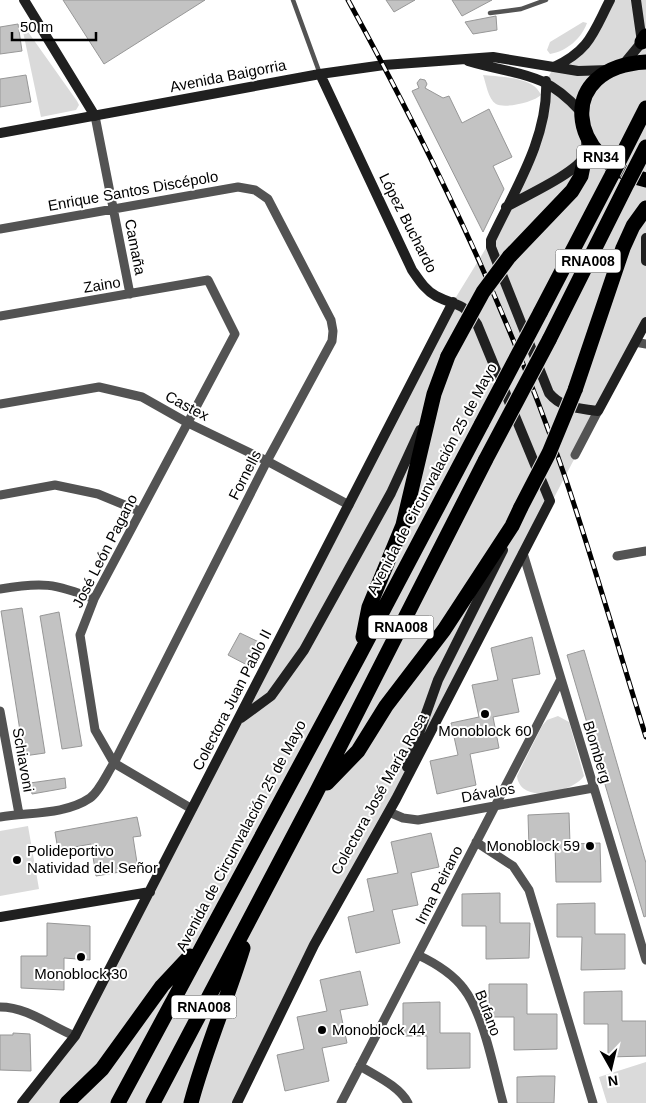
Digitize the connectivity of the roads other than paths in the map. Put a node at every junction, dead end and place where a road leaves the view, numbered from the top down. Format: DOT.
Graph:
graph roads {
  1 [pos="24,0"];
  2 [pos="293,0"];
  3 [pos="546,0"];
  4 [pos="610,0"];
  5 [pos="636,0"];
  6 [pos="490,13"];
  7 [pos="644,39"];
  8 [pos="462,60"];
  9 [pos="646,62"];
  10 [pos="554,67"];
  11 [pos="618,68"];
  12 [pos="320,74"];
  13 [pos="546,81"];
  14 [pos="646,108"];
  15 [pos="580,111"];
  16 [pos="95,116"];
  17 [pos="0,133"];
  18 [pos="586,135"];
  19 [pos="646,146"];
  20 [pos="585,156"];
  21 [pos="646,180"];
  22 [pos="268,199"];
  23 [pos="506,207"];
  24 [pos="113,208"];
  25 [pos="646,208"];
  26 [pos="0,229"];
  27 [pos="646,238"];
  28 [pos="646,261"];
  29 [pos="208,280"];
  30 [pos="130,294"];
  31 [pos="453,302"];
  32 [pos="0,316"];
  33 [pos="646,320"];
  34 [pos="635,342"];
  35 [pos="646,344"];
  36 [pos="434,394"];
  37 [pos="0,404"];
  38 [pos="598,411"];
  39 [pos="188,423"];
  40 [pos="575,455"];
  41 [pos="267,461"];
  42 [pos="0,495"];
  43 [pos="550,501"];
  44 [pos="349,505"];
  45 [pos="139,511"];
  46 [pos="512,526"];
  47 [pos="646,551"];
  48 [pos="523,552"];
  49 [pos="617,556"];
  50 [pos="0,589"];
  51 [pos="94,599"];
  52 [pos="360,654"];
  53 [pos="561,679"];
  54 [pos="0,712"];
  55 [pos="238,720"];
  56 [pos="114,763"];
  57 [pos="594,788"];
  58 [pos="315,795"];
  59 [pos="396,799"];
  60 [pos="494,806"];
  61 [pos="192,809"];
  62 [pos="389,812"];
  63 [pos="19,814"];
  64 [pos="0,817"];
  65 [pos="476,842"];
  66 [pos="150,892"];
  67 [pos="255,912"];
  68 [pos="0,917"];
  69 [pos="204,942"];
  70 [pos="418,955"];
  71 [pos="646,960"];
  72 [pos="0,1007"];
  73 [pos="75,1036"];
  74 [pos="360,1066"];
  75 [pos="22,1103"];
  76 [pos="67,1103"];
  77 [pos="118,1103"];
  78 [pos="153,1103"];
  79 [pos="191,1103"];
  80 [pos="237,1103"];
  81 [pos="341,1103"];
  82 [pos="408,1103"];
  83 [pos="503,1103"];
  84 [pos="593,1103"];
  1 -- 16 [label="main road"];
  2 -- 12 [label="lane"];
  3 -- 6 [label="lane"];
  4 -- 10 [label="main road"];
  5 -- 7 [label="main road"];
  7 -- 11 [label="main road"];
  8 -- 10 [label="main road, Avenida Baigorria"];
  8 -- 12 [label="main road, Avenida Baigorria"];
  8 -- 13 [label="main road, Avenida Baigorria"];
  9 -- 11 [label="highway"];
  10 -- 11 [label="main road, Avenida Baigorria"];
  11 -- 15 [label="highway"];
  12 -- 16 [label="main road, Avenida Baigorria"];
  12 -- 31 [label="main road, López Buchardo"];
  13 -- 15 [label="main road, Avenida Baigorria"];
  13 -- 23 [label="main road"];
  14 -- 52 [label="highway, Avenida de Circunvalación 25 de Mayo / RNA008, bridge"];
  15 -- 18 [label="highway, RN34"];
  16 -- 17 [label="main road, Avenida Baigorria"];
  16 -- 24 [label="street, Camaña"];
  18 -- 20 [label="main road"];
  18 -- 21 [label="highway, RN34"];
  19 -- 58 [label="highway, RNA008, bridge"];
  20 -- 23 [label="main road"];
  20 -- 36 [label="highway, bridge"];
  22 -- 24 [label="street, Enrique Santos Discépolo"];
  22 -- 41 [label="street, Fornells"];
  23 -- 38 [label="main road"];
  24 -- 26 [label="street, Enrique Santos Discépolo"];
  24 -- 30 [label="street, Camaña"];
  25 -- 46 [label="highway, bridge"];
  27 -- 28 [label="main road"];
  29 -- 30 [label="street, Zaino"];
  29 -- 39 [label="street, José León Pagano"];
  30 -- 32 [label="street, Zaino"];
  31 -- 43 [label="main road, López Buchardo"];
  31 -- 44 [label="main road, Colectora Juan Pablo II"];
  33 -- 34 [label="main road"];
  34 -- 35 [label="street"];
  34 -- 38 [label="main road"];
  36 -- 52 [label="highway"];
  36 -- 55 [label="main road"];
  37 -- 39 [label="street, Castex"];
  38 -- 40 [label="street"];
  39 -- 41 [label="street, Castex"];
  39 -- 45 [label="street, José León Pagano"];
  41 -- 44 [label="street, Castex"];
  41 -- 56 [label="street, Fornells"];
  42 -- 45 [label="street"];
  43 -- 48 [label="main road, Colectora José María Rosa"];
  44 -- 55 [label="main road, Colectora Juan Pablo II"];
  45 -- 51 [label="street, José León Pagano"];
  46 -- 58 [label="highway"];
  46 -- 59 [label="main road"];
  47 -- 49 [label="street"];
  48 -- 53 [label="street, Blomberg"];
  48 -- 59 [label="main road, Colectora José María Rosa"];
  50 -- 51 [label="street"];
  51 -- 56 [label="street, José León Pagano"];
  52 -- 69 [label="highway, Avenida de Circunvalación 25 de Mayo / RNA008"];
  53 -- 57 [label="street, Blomberg"];
  53 -- 60 [label="street, Irma Peirano"];
  54 -- 63 [label="street, Schiavoni"];
  55 -- 61 [label="main road, Colectora Juan Pablo II"];
  56 -- 61 [label="street, José León Pagano"];
  56 -- 63 [label="street, Fornells"];
  57 -- 60 [label="street, Dávalos"];
  57 -- 71 [label="street, Blomberg"];
  58 -- 67 [label="highway, RNA008"];
  59 -- 62 [label="main road, Colectora José María Rosa"];
  60 -- 62 [label="street, Dávalos"];
  60 -- 65 [label="street, Irma Peirano"];
  61 -- 66 [label="main road, Colectora Juan Pablo II"];
  62 -- 80 [label="main road, Colectora José María Rosa"];
  63 -- 64 [label="street, Fornells"];
  65 -- 70 [label="street, Irma Peirano"];
  65 -- 84 [label="street"];
  66 -- 68 [label="main road"];
  66 -- 73 [label="main road, Colectora Juan Pablo II"];
  67 -- 78 [label="highway, RNA008"];
  67 -- 79 [label="highway"];
  69 -- 76 [label="highway, RNA008"];
  69 -- 77 [label="highway, Avenida de Circunvalación 25 de Mayo / RNA008"];
  70 -- 74 [label="street, Irma Peirano"];
  70 -- 83 [label="street, Bufano"];
  72 -- 73 [label="street"];
  73 -- 75 [label="main road, Colectora Juan Pablo II"];
  74 -- 81 [label="street, Irma Peirano"];
  74 -- 82 [label="street"];
}
